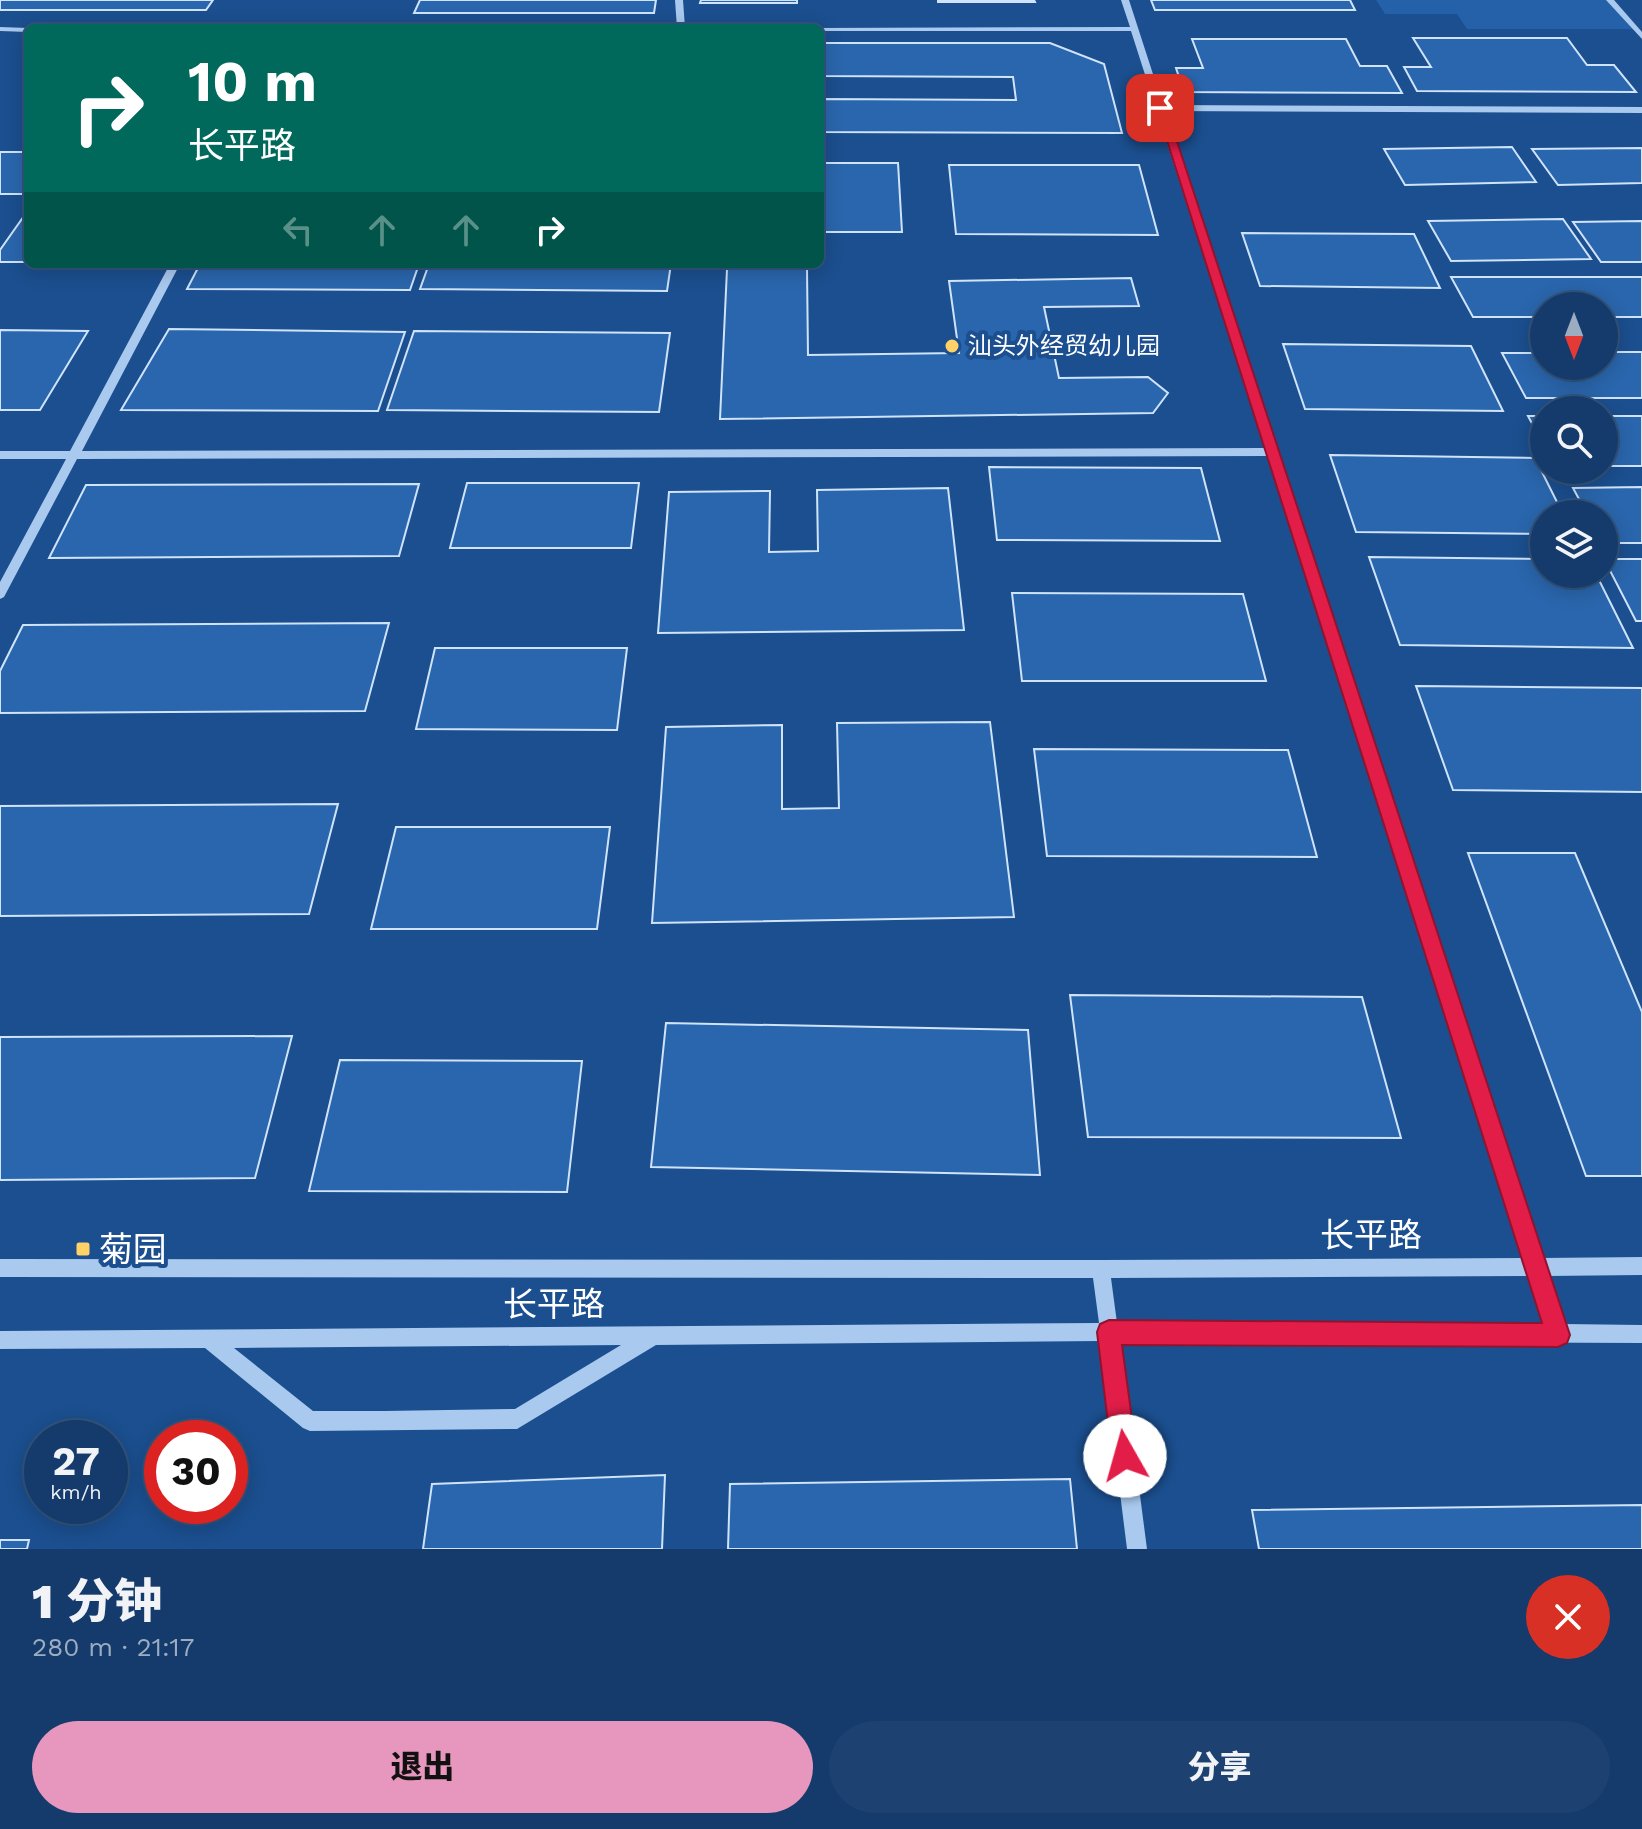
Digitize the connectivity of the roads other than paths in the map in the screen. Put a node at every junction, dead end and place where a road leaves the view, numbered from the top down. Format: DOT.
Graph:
graph roads {
  1 [pos="679,0"];
  2 [pos="1125,0"];
  3 [pos="1610,0"];
  4 [pos="681,24"];
  5 [pos="0,29"];
  6 [pos="824,29"];
  7 [pos="1134,29"];
  8 [pos="24,30"];
  9 [pos="1642,37"];
  10 [pos="1160,108"];
  11 [pos="1642,110"];
  12 [pos="173,268"];
  13 [pos="1273,452"];
  14 [pos="0,455"];
  15 [pos="75,455"];
  16 [pos="0,594"];
  17 [pos="1536,1266"];
  18 [pos="1642,1266"];
  19 [pos="0,1268"];
  20 [pos="1101,1269"];
  21 [pos="1109,1332"];
  22 [pos="1642,1334"];
  23 [pos="655,1335"];
  24 [pos="1558,1335"];
  25 [pos="209,1339"];
  26 [pos="0,1340"];
  27 [pos="1137,1549"];
  1 -- 4 [label="street"];
  2 -- 7 [label="street"];
  3 -- 9 [label="street"];
  5 -- 8 [label="street"];
  6 -- 7 [label="street"];
  7 -- 10 [label="street"];
  10 -- 11 [label="street"];
  10 -- 13 [label="street"];
  12 -- 15 [label="street"];
  13 -- 15 [label="street"];
  13 -- 17 [label="street"];
  14 -- 15 [label="street"];
  15 -- 16 [label="street"];
  17 -- 18 [label="street, 长平路"];
  17 -- 20 [label="street, 长平路"];
  17 -- 24 [label="street"];
  19 -- 20 [label="street, 长平路"];
  20 -- 21 [label="street"];
  21 -- 23 [label="street, 长平路"];
  21 -- 24 [label="street, 长平路"];
  21 -- 27 [label="street"];
  22 -- 24 [label="street, 长平路"];
  23 -- 25 [label="street, 长平路"];
  23 -- 25 [label="street"];
  25 -- 26 [label="street, 长平路"];
}
